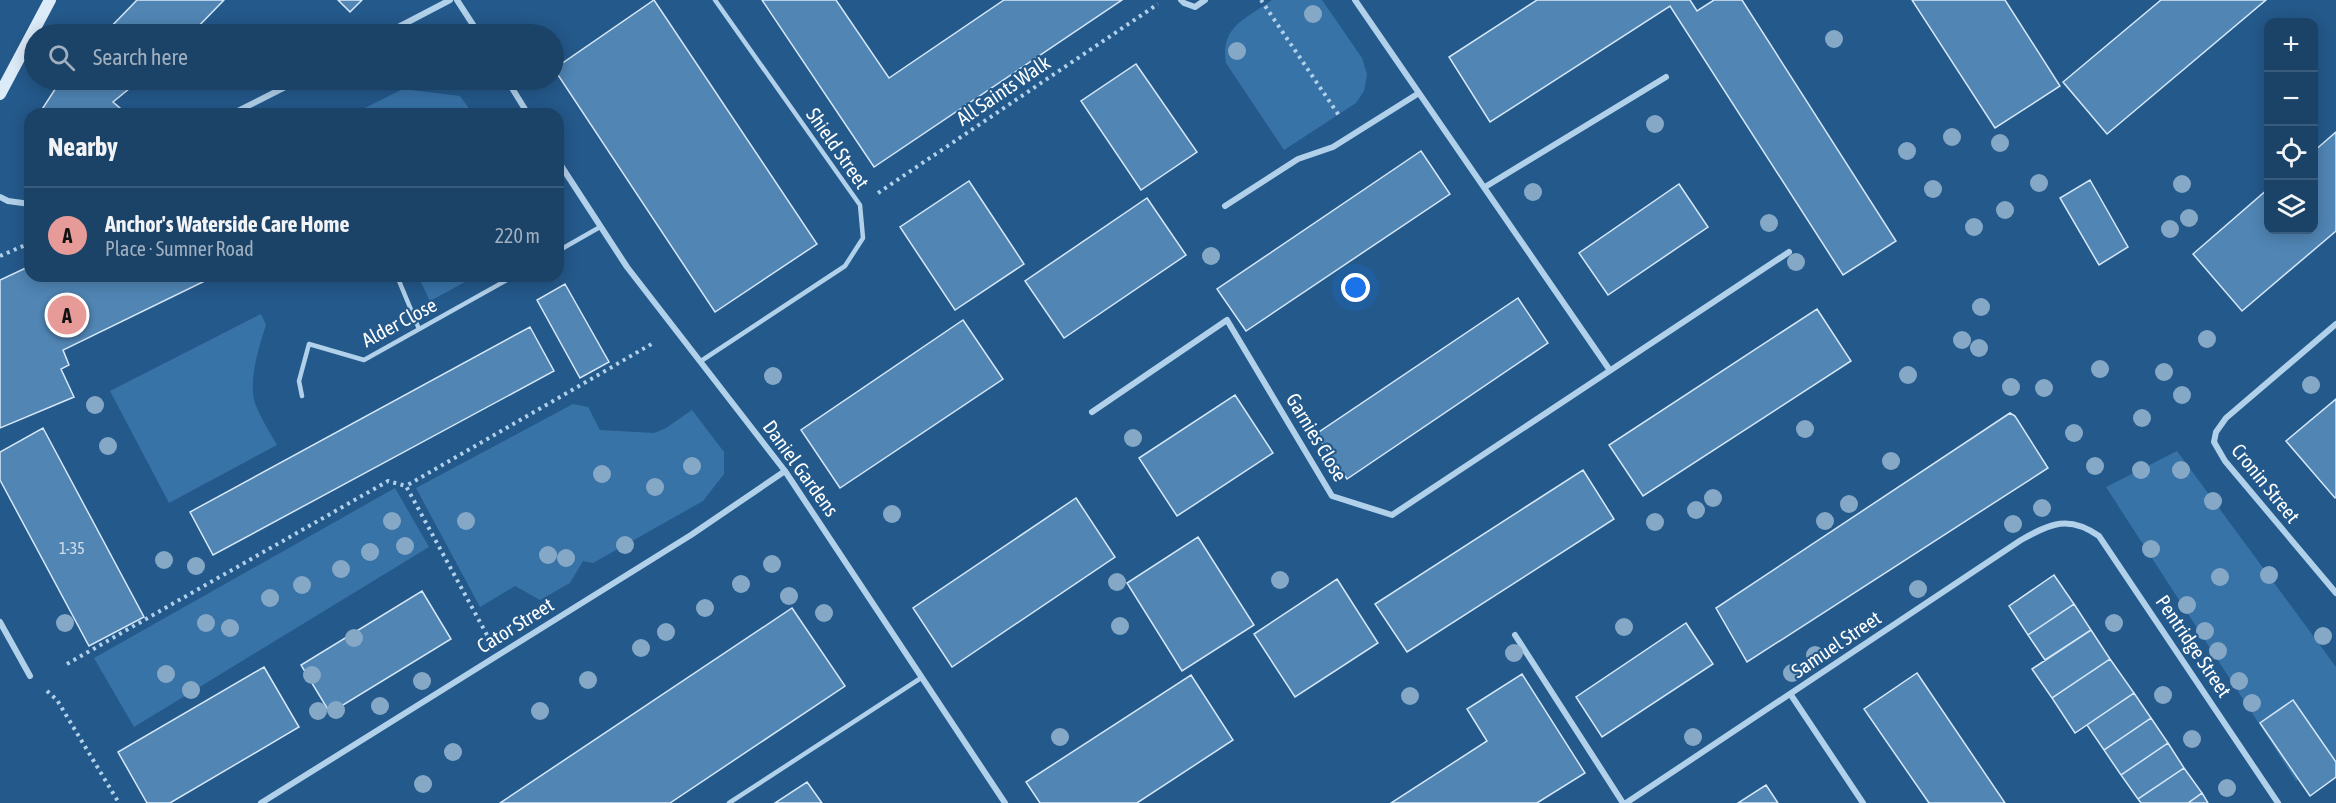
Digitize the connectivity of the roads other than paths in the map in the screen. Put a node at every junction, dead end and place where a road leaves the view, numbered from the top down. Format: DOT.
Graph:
graph roads {
  1 [pos="50,0"];
  2 [pos="450,0"];
  3 [pos="457,0"];
  4 [pos="715,0"];
  5 [pos="1181,0"];
  6 [pos="1205,0"];
  7 [pos="1355,0"];
  8 [pos="37,24"];
  9 [pos="404,24"];
  10 [pos="472,24"];
  11 [pos="24,49"];
  12 [pos="1666,76"];
  13 [pos="279,90"];
  14 [pos="513,90"];
  15 [pos="1419,93"];
  16 [pos="0,94"];
  17 [pos="244,108"];
  18 [pos="524,108"];
  19 [pos="564,171"];
  20 [pos="1485,187"];
  21 [pos="0,197"];
  22 [pos="24,203"];
  23 [pos="1225,206"];
  24 [pos="600,228"];
  25 [pos="564,248"];
  26 [pos="1789,252"];
  27 [pos="399,282"];
  28 [pos="502,282"];
  29 [pos="2336,324"];
  30 [pos="419,329"];
  31 [pos="701,361"];
  32 [pos="1609,369"];
  33 [pos="302,396"];
  34 [pos="1092,412"];
  35 [pos="785,471"];
  36 [pos="2069,522"];
  37 [pos="2336,593"];
  38 [pos="0,622"];
  39 [pos="1515,635"];
  40 [pos="30,676"];
  41 [pos="921,678"];
  42 [pos="1791,695"];
  43 [pos="261,803"];
  44 [pos="729,803"];
  45 [pos="1005,803"];
  46 [pos="1624,803"];
  47 [pos="1863,803"];
  48 [pos="2278,803"];
  1 -- 8 [label="main road"];
  2 -- 9 [label="street"];
  3 -- 10 [label="street"];
  4 -- 31 [label="lane, Shield Street"];
  5 -- 6 [label="street"];
  7 -- 15 [label="street"];
  11 -- 16 [label="main road"];
  12 -- 20 [label="street"];
  13 -- 17 [label="street"];
  14 -- 18 [label="street"];
  15 -- 20 [label="street"];
  15 -- 23 [label="street"];
  19 -- 24 [label="street, Daniel Gardens"];
  20 -- 32 [label="street"];
  21 -- 22 [label="street"];
  24 -- 25 [label="lane"];
  24 -- 31 [label="street, Daniel Gardens"];
  26 -- 32 [label="street, Garnies Close"];
  27 -- 30 [label="lane"];
  28 -- 30 [label="lane, Alder Close"];
  29 -- 37 [label="street, Cronin Street"];
  30 -- 33 [label="lane, Alder Close"];
  31 -- 35 [label="street, Daniel Gardens"];
  32 -- 34 [label="street, Garnies Close"];
  35 -- 41 [label="street, Daniel Gardens"];
  35 -- 43 [label="street, Cator Street"];
  36 -- 42 [label="street, Samuel Street"];
  36 -- 48 [label="street, Pentridge Street"];
  38 -- 40 [label="street"];
  39 -- 46 [label="street, Samuel Street"];
  41 -- 44 [label="lane"];
  41 -- 45 [label="street, Daniel Gardens"];
  42 -- 46 [label="street, Samuel Street"];
  42 -- 47 [label="street"];
}
